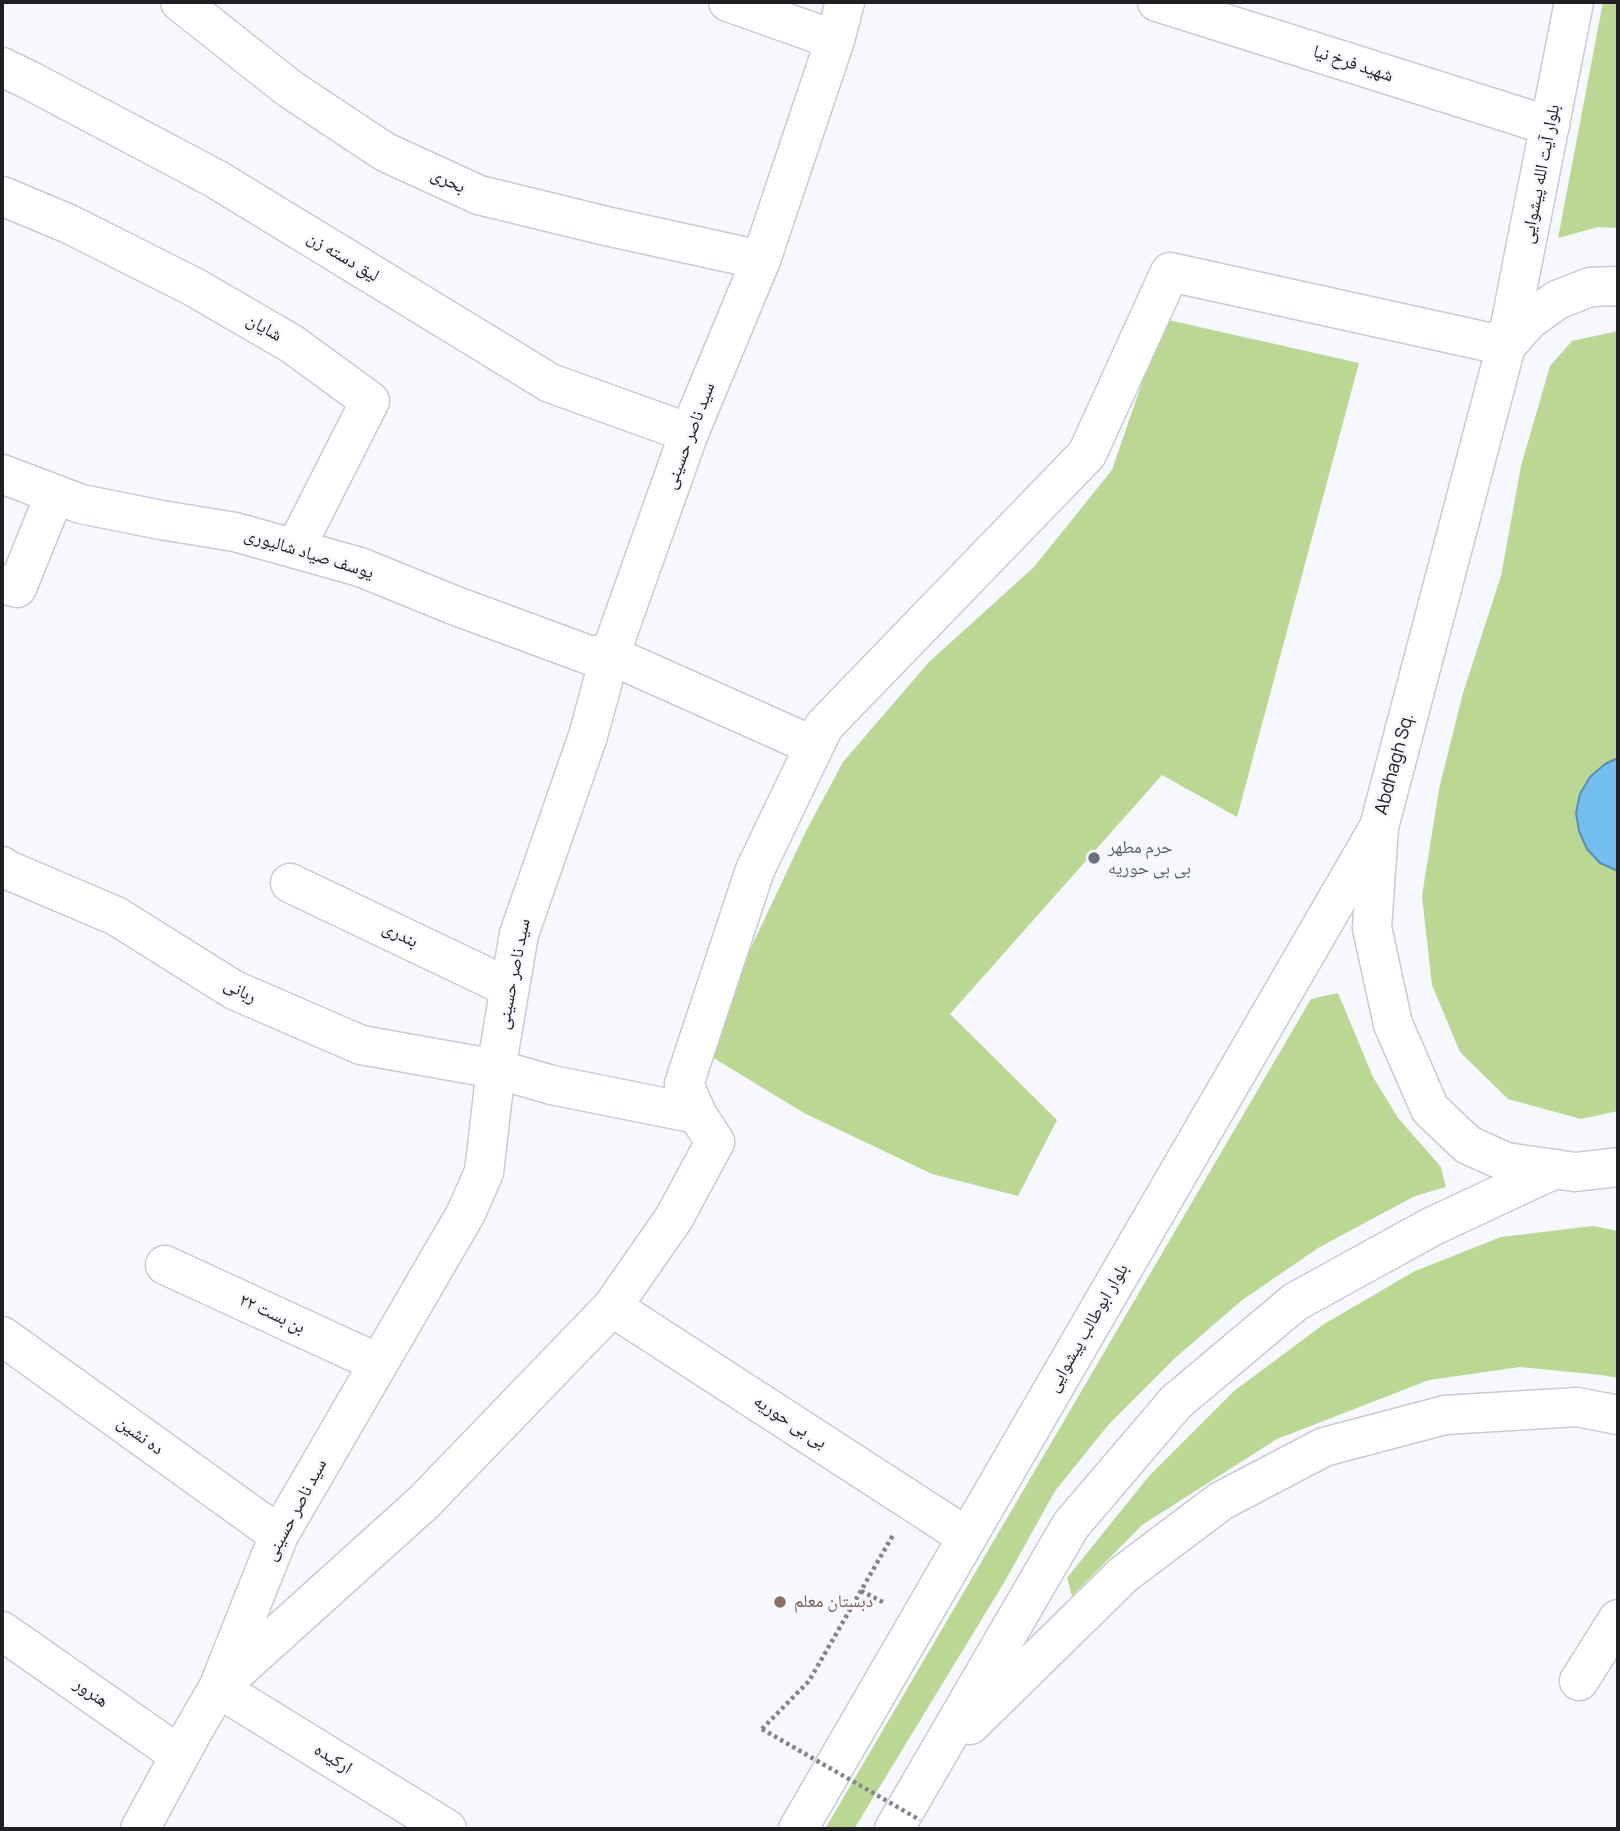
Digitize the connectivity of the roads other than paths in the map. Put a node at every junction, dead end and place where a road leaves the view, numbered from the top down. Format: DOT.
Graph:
graph roads {
  1 [pos="180,2"];
  2 [pos="728,2"];
  3 [pos="845,2"];
  4 [pos="1157,2"];
  5 [pos="1574,2"];
  6 [pos="835,40"];
  7 [pos="2,67"];
  8 [pos="1550,126"];
  9 [pos="2,196"];
  10 [pos="761,260"];
  11 [pos="1618,286"];
  12 [pos="1507,345"];
  13 [pos="689,433"];
  14 [pos="2,474"];
  15 [pos="55,494"];
  16 [pos="295,549"];
  17 [pos="2,584"];
  18 [pos="610,655"];
  19 [pos="814,746"];
  20 [pos="1379,827"];
  21 [pos="2,866"];
  22 [pos="290,883"];
  23 [pos="510,988"];
  24 [pos="496,1069"];
  25 [pos="697,1114"];
  26 [pos="1618,1167"];
  27 [pos="1565,1171"];
  28 [pos="1618,1192"];
  29 [pos="165,1265"];
  30 [pos="612,1307"];
  31 [pos="2,1336"];
  32 [pos="378,1363"];
  33 [pos="1618,1415"];
  34 [pos="279,1535"];
  35 [pos="967,1537"];
  36 [pos="1618,1619"];
  37 [pos="2,1632"];
  38 [pos="1579,1681"];
  39 [pos="218,1688"];
  40 [pos="179,1755"];
  41 [pos="936,1758"];
  42 [pos="907,1825"];
  43 [pos="140,1829"];
  44 [pos="447,1829"];
  45 [pos="798,1829"];
  1 -- 10 [label="main road, بحری"];
  2 -- 6 [label="main road"];
  3 -- 6 [label="main road, سید ناصر حسینی"];
  4 -- 8 [label="main road, شهید فرخ نیا"];
  5 -- 8 [label="main road, بلوار آیت الله پیشوایی"];
  6 -- 10 [label="main road, سید ناصر حسینی"];
  7 -- 13 [label="main road, لیق دسته زن"];
  8 -- 12 [label="main road, بلوار آیت الله پیشوایی"];
  9 -- 16 [label="main road, شایان"];
  10 -- 13 [label="main road, سید ناصر حسینی"];
  11 -- 12 [label="main road, Abdhagh Sq."];
  12 -- 19 [label="main road"];
  12 -- 20 [label="main road, Abdhagh Sq."];
  13 -- 18 [label="main road, سید ناصر حسینی"];
  14 -- 15 [label="main road, یوسف صیاد شالیوری"];
  15 -- 16 [label="main road, یوسف صیاد شالیوری"];
  15 -- 17 [label="main road"];
  16 -- 18 [label="main road, یوسف صیاد شالیوری"];
  18 -- 19 [label="main road, یوسف صیاد شالیوری"];
  18 -- 23 [label="main road, سید ناصر حسینی"];
  19 -- 25 [label="main road"];
  20 -- 27 [label="main road, Abdhagh Sq."];
  20 -- 35 [label="main road, بلوار ابوطالب پیشوایی"];
  21 -- 24 [label="main road, ربانی"];
  22 -- 23 [label="main road, بندری"];
  23 -- 24 [label="main road, سید ناصر حسینی"];
  24 -- 25 [label="main road, ربانی"];
  24 -- 32 [label="main road, سید ناصر حسینی"];
  25 -- 30 [label="main road"];
  26 -- 27 [label="main road, Abdhagh Sq."];
  27 -- 28 [label="main road"];
  27 -- 41 [label="main road"];
  29 -- 32 [label="main road, بن بست ۲۲"];
  30 -- 35 [label="main road, بی بی حوریه"];
  30 -- 39 [label="main road"];
  31 -- 34 [label="main road, ده نشین"];
  32 -- 34 [label="main road, سید ناصر حسینی"];
  33 -- 41 [label="main road"];
  34 -- 39 [label="main road, سید ناصر حسینی"];
  35 -- 45 [label="main road, بلوار ابوطالب پیشوایی"];
  36 -- 38 [label="main road"];
  37 -- 40 [label="main road, هنرور"];
  39 -- 40 [label="main road, سید ناصر حسینی"];
  39 -- 44 [label="main road, ارکیده"];
  40 -- 43 [label="main road, سید ناصر حسینی"];
  41 -- 42 [label="main road"];
}
